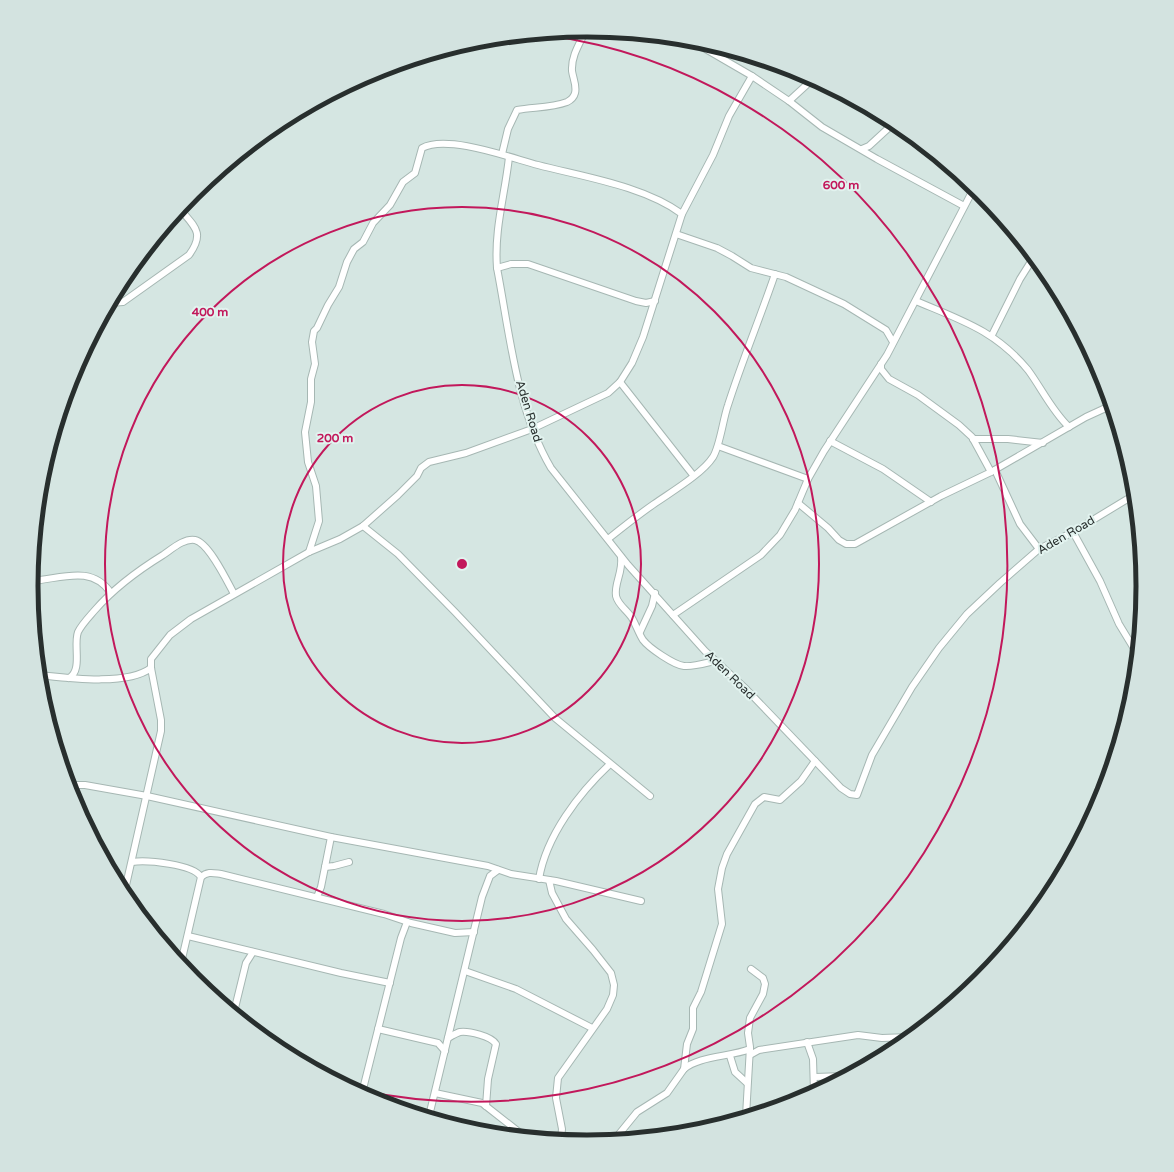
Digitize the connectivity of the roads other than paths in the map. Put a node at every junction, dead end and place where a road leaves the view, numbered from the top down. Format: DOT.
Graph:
graph roads {
  1 [pos="582,37"];
  2 [pos="711,52"];
  3 [pos="724,55"];
  4 [pos="722,58"];
  5 [pos="752,76"];
  6 [pos="808,84"];
  7 [pos="789,101"];
  8 [pos="889,128"];
  9 [pos="862,149"];
  10 [pos="502,154"];
  11 [pos="509,157"];
  12 [pos="971,194"];
  13 [pos="964,206"];
  14 [pos="183,214"];
  15 [pos="682,214"];
  16 [pos="676,234"];
  17 [pos="1030,262"];
  18 [pos="497,268"];
  19 [pos="775,274"];
  20 [pos="655,301"];
  21 [pos="916,301"];
  22 [pos="117,303"];
  23 [pos="886,330"];
  24 [pos="898,332"];
  25 [pos="992,335"];
  26 [pos="893,342"];
  27 [pos="881,364"];
  28 [pos="873,376"];
  29 [pos="889,378"];
  30 [pos="620,382"];
  31 [pos="1106,408"];
  32 [pos="1069,427"];
  33 [pos="532,429"];
  34 [pos="973,439"];
  35 [pos="830,440"];
  36 [pos="1043,443"];
  37 [pos="718,446"];
  38 [pos="993,471"];
  39 [pos="693,476"];
  40 [pos="808,479"];
  41 [pos="1128,498"];
  42 [pos="931,502"];
  43 [pos="798,503"];
  44 [pos="363,526"];
  45 [pos="1073,532"];
  46 [pos="608,539"];
  47 [pos="1039,549"];
  48 [pos="309,552"];
  49 [pos="620,555"];
  50 [pos="38,580"];
  51 [pos="111,593"];
  52 [pos="654,593"];
  53 [pos="234,594"];
  54 [pos="673,616"];
  55 [pos="640,632"];
  56 [pos="1132,646"];
  57 [pos="715,661"];
  58 [pos="150,668"];
  59 [pos="46,676"];
  60 [pos="69,678"];
  61 [pos="815,761"];
  62 [pos="610,764"];
  63 [pos="76,785"];
  64 [pos="146,796"];
  65 [pos="650,796"];
  66 [pos="331,837"];
  67 [pos="132,862"];
  68 [pos="349,862"];
  69 [pos="325,867"];
  70 [pos="498,870"];
  71 [pos="202,877"];
  72 [pos="539,879"];
  73 [pos="549,880"];
  74 [pos="127,884"];
  75 [pos="317,897"];
  76 [pos="640,901"];
  77 [pos="407,922"];
  78 [pos="474,932"];
  79 [pos="188,936"];
  80 [pos="253,952"];
  81 [pos="183,957"];
  82 [pos="751,969"];
  83 [pos="465,971"];
  84 [pos="390,983"];
  85 [pos="235,1007"];
  86 [pos="592,1028"];
  87 [pos="378,1029"];
  88 [pos="900,1037"];
  89 [pos="448,1038"];
  90 [pos="807,1042"];
  91 [pos="445,1051"];
  92 [pos="750,1052"];
  93 [pos="730,1056"];
  94 [pos="684,1069"];
  95 [pos="833,1076"];
  96 [pos="814,1077"];
  97 [pos="747,1084"];
  98 [pos="814,1085"];
  99 [pos="364,1087"];
  100 [pos="435,1093"];
  101 [pos="486,1106"];
  102 [pos="746,1111"];
  103 [pos="430,1112"];
  104 [pos="510,1129"];
  105 [pos="562,1134"];
  106 [pos="618,1134"];
  1 -- 10 [label="street"];
  2 -- 4 [label="street"];
  3 -- 4 [label="street"];
  4 -- 5 [label="street"];
  5 -- 7 [label="street"];
  5 -- 15 [label="street"];
  6 -- 7 [label="street"];
  7 -- 9 [label="street"];
  8 -- 9 [label="street"];
  9 -- 13 [label="street"];
  10 -- 11 [label="street"];
  10 -- 48 [label="street"];
  11 -- 15 [label="street"];
  11 -- 18 [label="street, Aden Road"];
  12 -- 13 [label="street"];
  13 -- 21 [label="street"];
  14 -- 22 [label="street"];
  15 -- 16 [label="street"];
  16 -- 19 [label="street"];
  16 -- 20 [label="street"];
  17 -- 25 [label="street"];
  18 -- 20 [label="street"];
  18 -- 33 [label="street, Aden Road"];
  19 -- 23 [label="street"];
  19 -- 37 [label="street"];
  20 -- 30 [label="street"];
  21 -- 24 [label="street"];
  21 -- 25 [label="street"];
  23 -- 24 [label="street"];
  23 -- 26 [label="street"];
  24 -- 26 [label="street"];
  25 -- 32 [label="street"];
  26 -- 27 [label="street"];
  27 -- 28 [label="street"];
  27 -- 29 [label="street"];
  28 -- 29 [label="street"];
  28 -- 35 [label="street"];
  29 -- 34 [label="street"];
  30 -- 33 [label="street"];
  30 -- 39 [label="street"];
  31 -- 32 [label="street"];
  32 -- 36 [label="street"];
  33 -- 44 [label="street"];
  33 -- 46 [label="street, Aden Road"];
  34 -- 36 [label="street"];
  34 -- 38 [label="street"];
  35 -- 40 [label="street"];
  35 -- 42 [label="street"];
  36 -- 38 [label="street"];
  37 -- 39 [label="street"];
  37 -- 40 [label="street"];
  38 -- 42 [label="street"];
  38 -- 47 [label="street"];
  39 -- 46 [label="street"];
  40 -- 43 [label="street"];
  41 -- 45 [label="street, Aden Road"];
  42 -- 43 [label="street"];
  43 -- 54 [label="street"];
  44 -- 48 [label="street"];
  44 -- 62 [label="street"];
  45 -- 47 [label="street, Aden Road"];
  45 -- 56 [label="street"];
  46 -- 49 [label="street, Aden Road"];
  47 -- 61 [label="street, Aden Road"];
  48 -- 53 [label="street"];
  49 -- 52 [label="street, Aden Road"];
  49 -- 55 [label="street"];
  50 -- 51 [label="street"];
  51 -- 53 [label="street"];
  51 -- 60 [label="street"];
  52 -- 54 [label="street, Aden Road"];
  52 -- 55 [label="street"];
  53 -- 58 [label="street"];
  54 -- 57 [label="street, Aden Road"];
  55 -- 57 [label="street"];
  57 -- 61 [label="street, Aden Road"];
  58 -- 60 [label="street"];
  58 -- 64 [label="street"];
  59 -- 60 [label="street"];
  61 -- 94 [label="street"];
  62 -- 65 [label="street"];
  62 -- 72 [label="street"];
  63 -- 64 [label="street"];
  64 -- 66 [label="street"];
  64 -- 67 [label="street"];
  66 -- 69 [label="street"];
  66 -- 70 [label="street"];
  67 -- 71 [label="street"];
  67 -- 74 [label="street"];
  68 -- 69 [label="street"];
  69 -- 75 [label="street"];
  70 -- 72 [label="street"];
  70 -- 78 [label="street"];
  71 -- 75 [label="street"];
  71 -- 79 [label="street"];
  72 -- 73 [label="street"];
  73 -- 76 [label="street"];
  73 -- 86 [label="street"];
  75 -- 77 [label="street"];
  77 -- 78 [label="street"];
  77 -- 84 [label="street"];
  78 -- 83 [label="street"];
  79 -- 80 [label="street"];
  79 -- 81 [label="street"];
  80 -- 84 [label="street"];
  80 -- 85 [label="street"];
  82 -- 92 [label="street"];
  83 -- 86 [label="street"];
  83 -- 89 [label="street"];
  84 -- 87 [label="street"];
  86 -- 105 [label="street"];
  87 -- 91 [label="street"];
  87 -- 99 [label="street"];
  88 -- 90 [label="street"];
  89 -- 91 [label="street"];
  89 -- 101 [label="street"];
  90 -- 92 [label="street"];
  90 -- 96 [label="street"];
  91 -- 100 [label="street"];
  92 -- 93 [label="street"];
  92 -- 97 [label="street"];
  93 -- 94 [label="street"];
  93 -- 97 [label="street"];
  94 -- 106 [label="street"];
  95 -- 96 [label="street"];
  96 -- 98 [label="street"];
  97 -- 102 [label="street"];
  100 -- 101 [label="street"];
  100 -- 103 [label="street"];
  101 -- 104 [label="street"];
}
